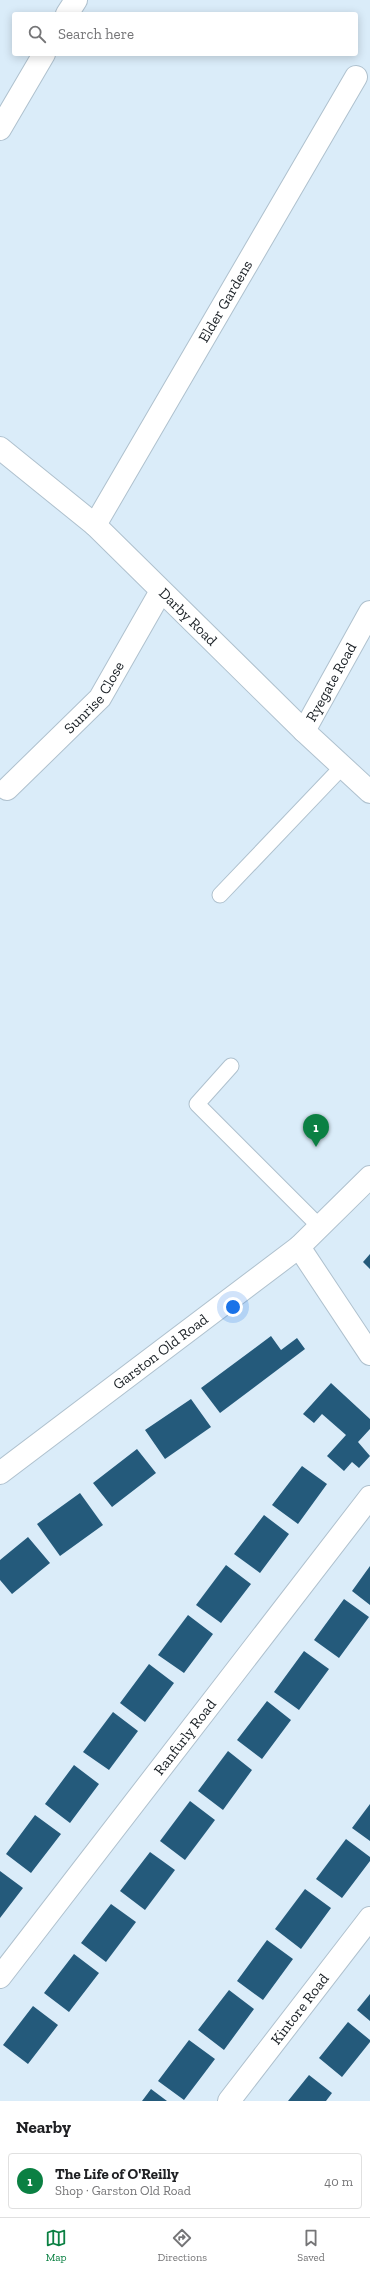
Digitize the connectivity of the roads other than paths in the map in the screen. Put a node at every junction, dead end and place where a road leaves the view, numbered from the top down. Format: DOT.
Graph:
graph roads {
  1 [pos="76,0"];
  2 [pos="68,12"];
  3 [pos="43,56"];
  4 [pos="356,77"];
  5 [pos="0,129"];
  6 [pos="0,448"];
  7 [pos="95,525"];
  8 [pos="161,591"];
  9 [pos="370,612"];
  10 [pos="304,731"];
  11 [pos="343,766"];
  12 [pos="7,789"];
  13 [pos="370,792"];
  14 [pos="220,895"];
  15 [pos="231,1066"];
  16 [pos="370,1177"];
  17 [pos="319,1226"];
  18 [pos="299,1246"];
  19 [pos="370,1354"];
  20 [pos="0,1473"];
  21 [pos="370,1497"];
  22 [pos="370,1918"];
  23 [pos="0,1977"];
  24 [pos="229,2101"];
  1 -- 2 [label="street"];
  3 -- 5 [label="street"];
  4 -- 7 [label="street, Elder Gardens"];
  6 -- 7 [label="street, Darby Road"];
  7 -- 8 [label="street, Darby Road"];
  8 -- 10 [label="street, Darby Road"];
  8 -- 12 [label="street, Sunrise Close"];
  9 -- 10 [label="street, Ryegate Road"];
  10 -- 11 [label="street, Darby Road"];
  11 -- 13 [label="street, Darby Road"];
  11 -- 14 [label="lane"];
  15 -- 17 [label="lane"];
  16 -- 17 [label="street, Garston Old Road"];
  17 -- 18 [label="street, Garston Old Road"];
  18 -- 19 [label="street"];
  18 -- 20 [label="street, Garston Old Road"];
  21 -- 23 [label="street, Ranfurly Road"];
  22 -- 24 [label="street, Kintore Road"];
}
